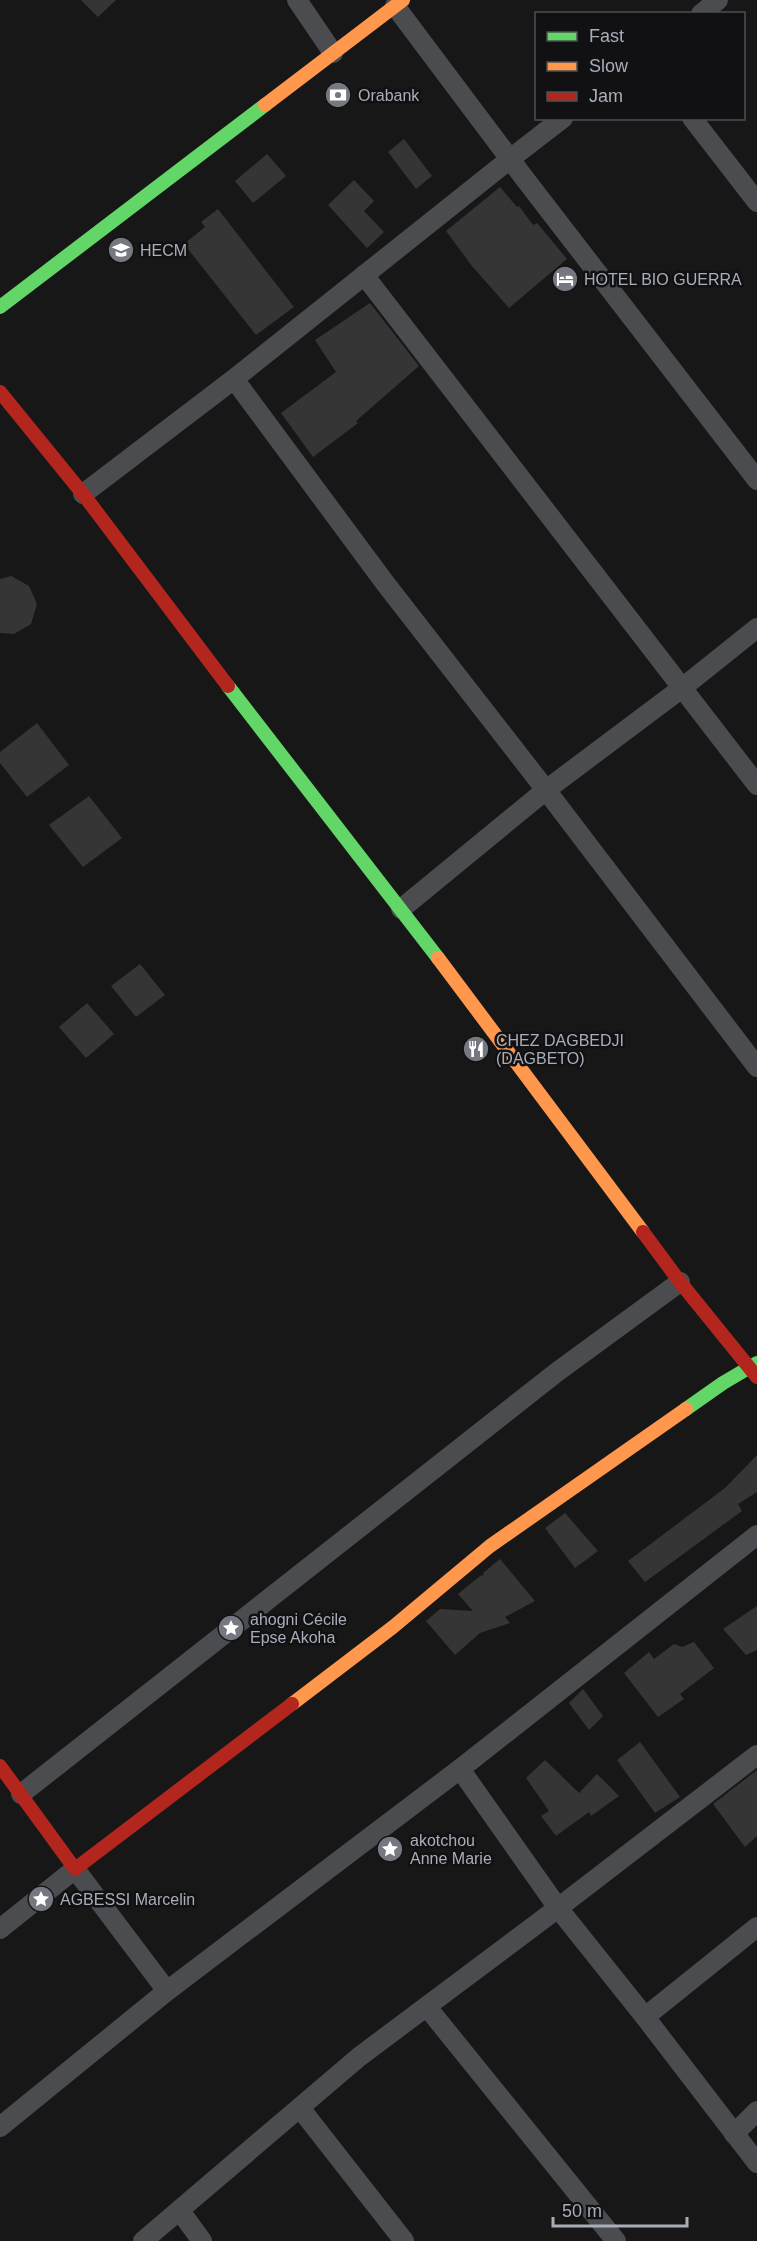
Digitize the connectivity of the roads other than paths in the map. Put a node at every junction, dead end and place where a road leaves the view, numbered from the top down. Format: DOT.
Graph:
graph roads {
  1 [pos="297,0"];
  2 [pos="718,0"];
  3 [pos="399,3"];
  4 [pos="703,12"];
  5 [pos="333,53"];
  6 [pos="560,120"];
  7 [pos="694,120"];
  8 [pos="510,159"];
  9 [pos="757,202"];
  10 [pos="364,275"];
  11 [pos="0,308"];
  12 [pos="234,379"];
  13 [pos="0,392"];
  14 [pos="757,480"];
  15 [pos="83,494"];
  16 [pos="757,628"];
  17 [pos="682,688"];
  18 [pos="757,785"];
  19 [pos="546,790"];
  20 [pos="401,909"];
  21 [pos="757,1067"];
  22 [pos="680,1282"];
  23 [pos="755,1369"];
  24 [pos="757,1535"];
  25 [pos="757,1755"];
  26 [pos="0,1766"];
  27 [pos="460,1769"];
  28 [pos="21,1794"];
  29 [pos="75,1869"];
  30 [pos="558,1908"];
  31 [pos="757,1927"];
  32 [pos="0,1929"];
  33 [pos="167,1990"];
  34 [pos="427,2007"];
  35 [pos="645,2017"];
  36 [pos="300,2108"];
  37 [pos="757,2111"];
  38 [pos="0,2127"];
  39 [pos="734,2134"];
  40 [pos="757,2163"];
  41 [pos="180,2211"];
  42 [pos="143,2241"];
  43 [pos="202,2241"];
  44 [pos="404,2241"];
  45 [pos="616,2241"];
  1 -- 5 [label="street"];
  2 -- 4 [label="street"];
  3 -- 5 [label="street"];
  3 -- 8 [label="street"];
  5 -- 11 [label="street"];
  6 -- 8 [label="street"];
  7 -- 9 [label="street"];
  8 -- 10 [label="street"];
  8 -- 14 [label="street"];
  10 -- 12 [label="street"];
  10 -- 17 [label="street"];
  12 -- 15 [label="street"];
  12 -- 19 [label="street"];
  13 -- 15 [label="street"];
  15 -- 20 [label="street"];
  16 -- 17 [label="street"];
  17 -- 18 [label="street"];
  17 -- 19 [label="street"];
  19 -- 20 [label="street"];
  19 -- 21 [label="street"];
  20 -- 22 [label="street"];
  22 -- 23 [label="street"];
  22 -- 28 [label="street"];
  23 -- 29 [label="street"];
  24 -- 27 [label="street"];
  25 -- 30 [label="street"];
  26 -- 28 [label="street"];
  27 -- 30 [label="street"];
  27 -- 33 [label="street"];
  28 -- 29 [label="street"];
  29 -- 32 [label="street"];
  29 -- 33 [label="street"];
  30 -- 34 [label="street"];
  30 -- 35 [label="street"];
  31 -- 35 [label="street"];
  33 -- 38 [label="street"];
  34 -- 36 [label="street"];
  34 -- 45 [label="street"];
  35 -- 39 [label="street"];
  36 -- 41 [label="street"];
  36 -- 44 [label="street"];
  37 -- 39 [label="street"];
  39 -- 40 [label="street"];
  41 -- 42 [label="street"];
  41 -- 43 [label="street"];
}
